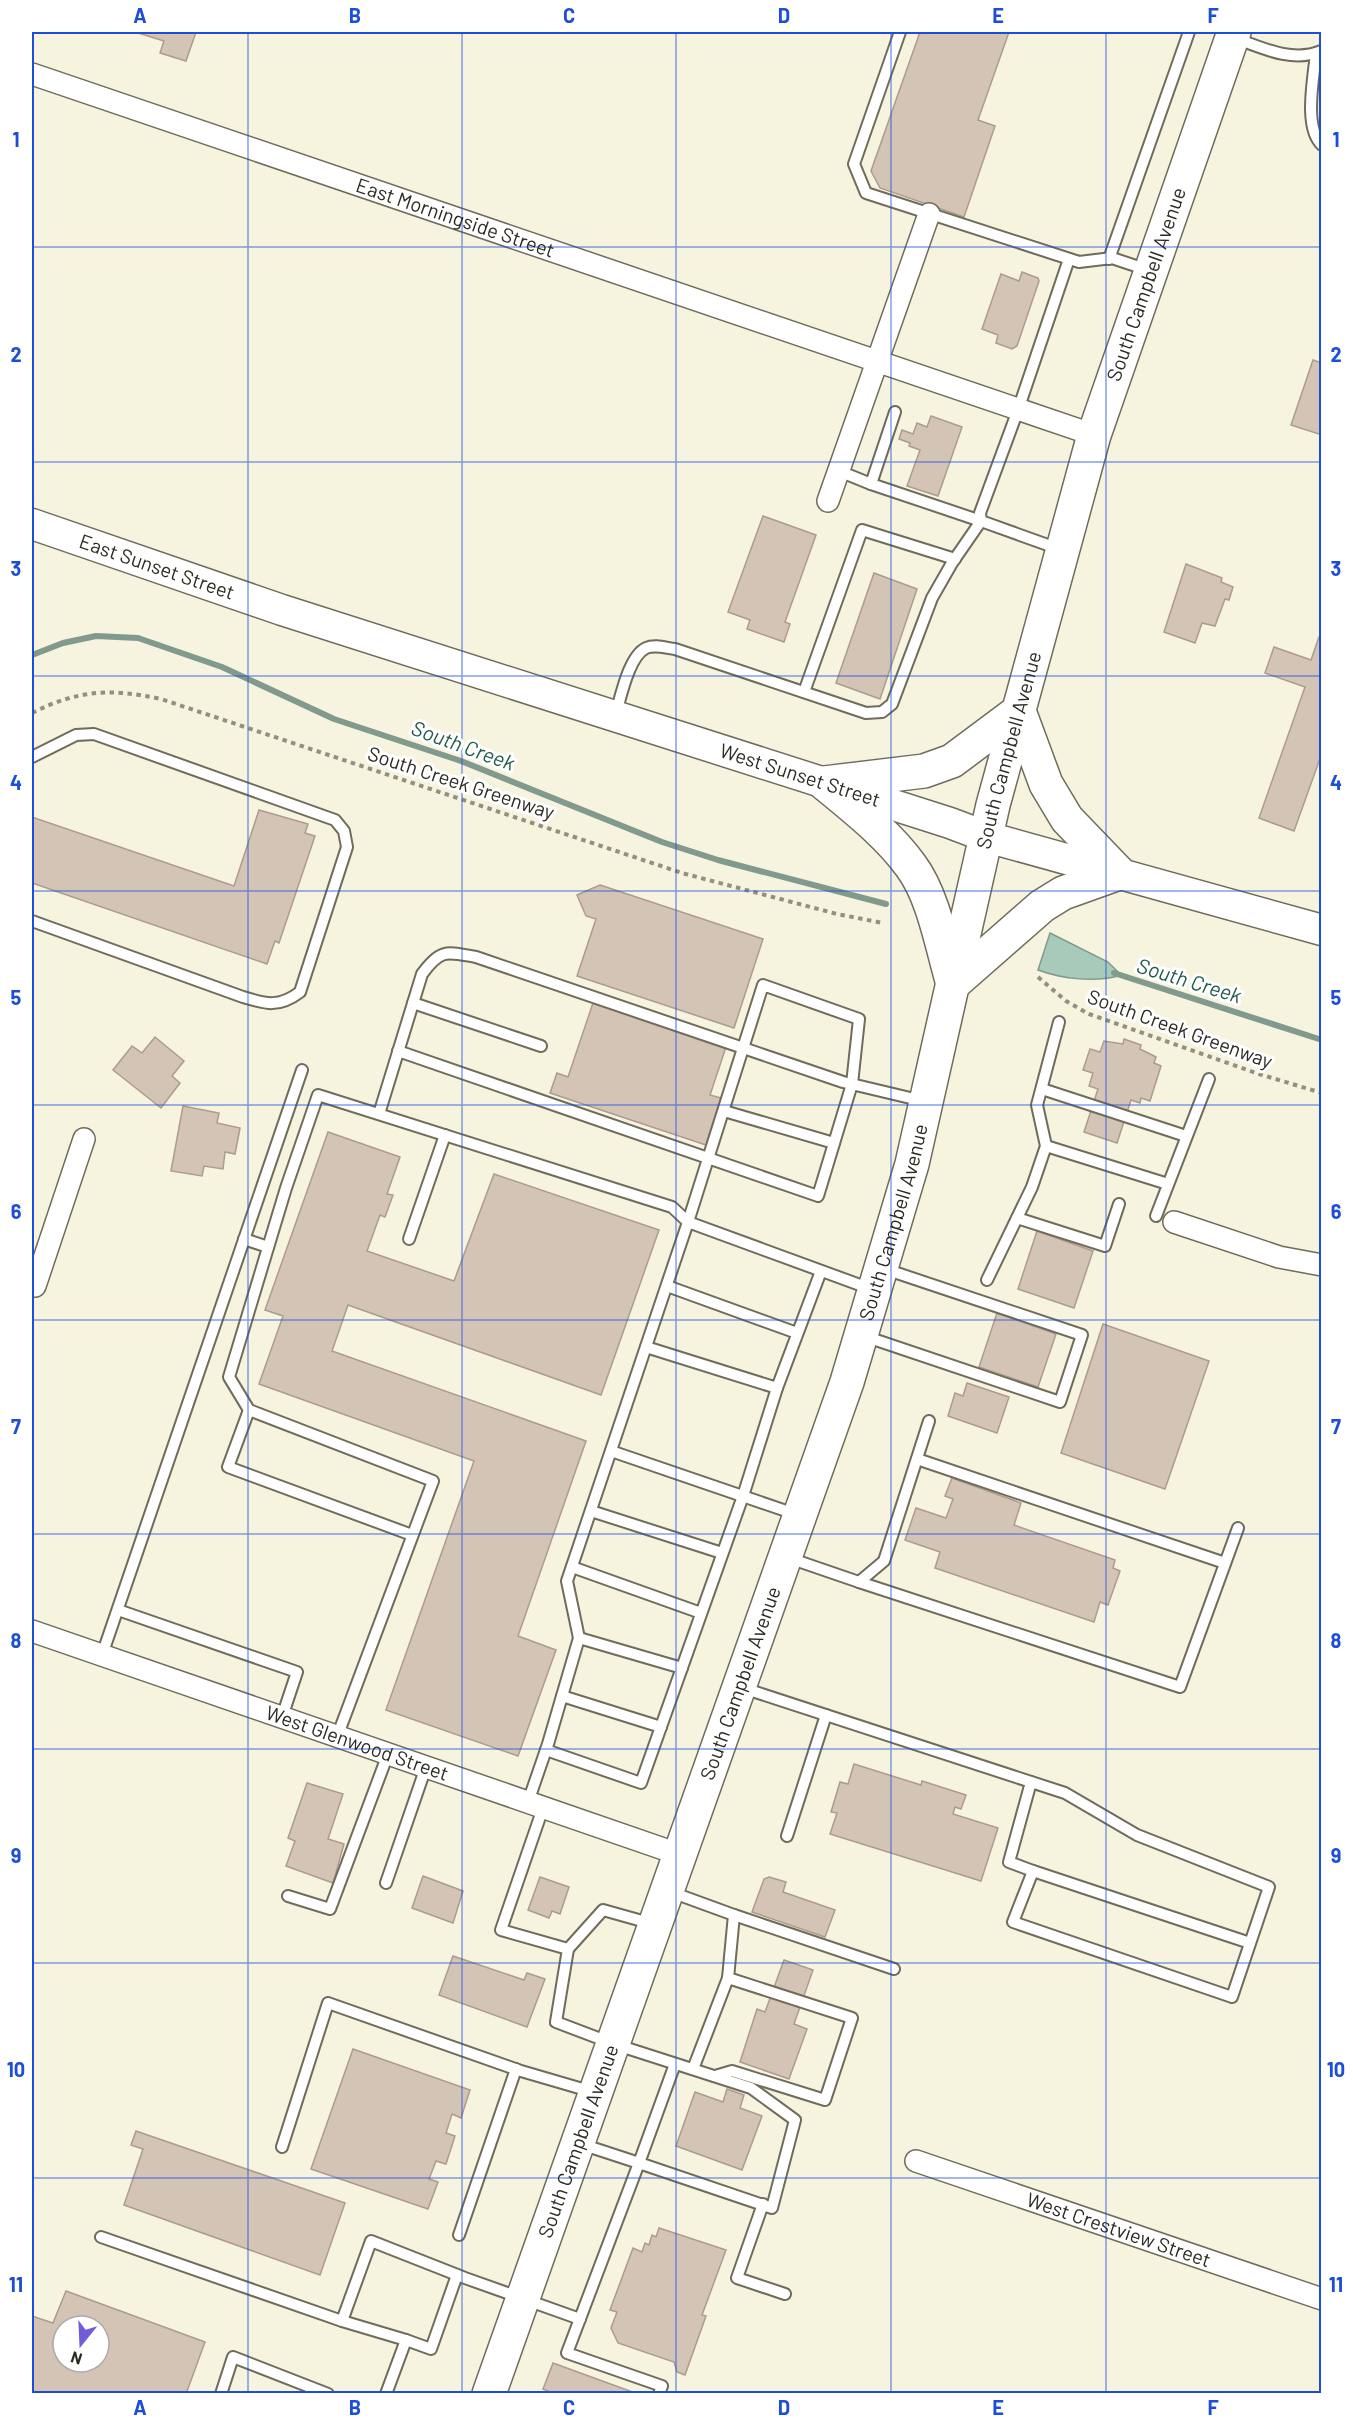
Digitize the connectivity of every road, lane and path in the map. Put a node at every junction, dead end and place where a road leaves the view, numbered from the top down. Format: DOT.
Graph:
graph roads {
  1 [pos="900,32"];
  2 [pos="1189,32"];
  3 [pos="1233,34"];
  4 [pos="1319,52"];
  5 [pos="32,74"];
  6 [pos="1322,145"];
  7 [pos="929,214"];
  8 [pos="1069,259"];
  9 [pos="1109,259"];
  10 [pos="1151,271"];
  11 [pos="878,362"];
  12 [pos="1018,410"];
  13 [pos="895,412"];
  14 [pos="1094,435"];
  15 [pos="838,471"];
  16 [pos="871,484"];
  17 [pos="828,501"];
  18 [pos="981,521"];
  19 [pos="32,524"];
  20 [pos="1063,550"];
  21 [pos="955,559"];
  22 [pos="282,610"];
  23 [pos="804,692"];
  24 [pos="1019,711"];
  25 [pos="32,713"];
  26 [pos="615,716"];
  27 [pos="32,757"];
  28 [pos="824,783"];
  29 [pos="987,837"];
  30 [pos="1119,873"];
  31 [pos="32,921"];
  32 [pos="883,923"];
  33 [pos="1322,930"];
  34 [pos="1038,977"];
  35 [pos="952,984"];
  36 [pos="413,1003"];
  37 [pos="1059,1022"];
  38 [pos="541,1046"];
  39 [pos="744,1048"];
  40 [pos="398,1051"];
  41 [pos="302,1070"];
  42 [pos="1209,1078"];
  43 [pos="852,1084"];
  44 [pos="1042,1089"];
  45 [pos="1322,1093"];
  46 [pos="926,1102"];
  47 [pos="724,1111"];
  48 [pos="378,1114"];
  49 [pos="445,1135"];
  50 [pos="1186,1136"];
  51 [pos="84,1139"];
  52 [pos="834,1143"];
  53 [pos="1046,1146"];
  54 [pos="709,1159"];
  55 [pos="1168,1184"];
  56 [pos="1119,1204"];
  57 [pos="1017,1218"];
  58 [pos="1165,1219"];
  59 [pos="688,1222"];
  60 [pos="244,1239"];
  61 [pos="409,1239"];
  62 [pos="268,1247"];
  63 [pos="1322,1265"];
  64 [pos="821,1271"];
  65 [pos="877,1279"];
  66 [pos="987,1280"];
  67 [pos="33,1285"];
  68 [pos="667,1286"];
  69 [pos="798,1334"];
  70 [pos="861,1335"];
  71 [pos="646,1347"];
  72 [pos="777,1388"];
  73 [pos="249,1410"];
  74 [pos="929,1421"];
  75 [pos="611,1451"];
  76 [pos="917,1459"];
  77 [pos="742,1496"];
  78 [pos="591,1511"];
  79 [pos="800,1516"];
  80 [pos="1238,1528"];
  81 [pos="412,1535"];
  82 [pos="722,1553"];
  83 [pos="786,1557"];
  84 [pos="1225,1563"];
  85 [pos="572,1567"];
  86 [pos="860,1582"];
  87 [pos="118,1610"];
  88 [pos="701,1612"];
  89 [pos="32,1631"];
  90 [pos="579,1638"];
  91 [pos="102,1655"];
  92 [pos="682,1668"];
  93 [pos="740,1687"];
  94 [pos="562,1696"];
  95 [pos="826,1715"];
  96 [pos="282,1717"];
  97 [pos="661,1727"];
  98 [pos="337,1737"];
  99 [pos="546,1750"];
  100 [pos="388,1754"];
  101 [pos="426,1767"];
  102 [pos="1031,1782"];
  103 [pos="536,1805"];
  104 [pos="787,1836"];
  105 [pos="681,1856"];
  106 [pos="1034,1871"];
  107 [pos="386,1883"];
  108 [pos="668,1891"];
  109 [pos="288,1896"];
  110 [pos="734,1916"];
  111 [pos="656,1925"];
  112 [pos="1250,1943"];
  113 [pos="568,1949"];
  114 [pos="894,1969"];
  115 [pos="728,1978"];
  116 [pos="614,2044"];
  117 [pos="675,2064"];
  118 [pos="516,2069"];
  119 [pos="693,2069"];
  120 [pos="714,2076"];
  121 [pos="596,2093"];
  122 [pos="578,2143"];
  123 [pos="282,2147"];
  124 [pos="916,2161"];
  125 [pos="639,2163"];
  126 [pos="763,2204"];
  127 [pos="459,2235"];
  128 [pos="100,2237"];
  129 [pos="457,2276"];
  130 [pos="785,2294"];
  131 [pos="523,2298"];
  132 [pos="1322,2299"];
  133 [pos="580,2319"];
  134 [pos="342,2321"];
  135 [pos="406,2340"];
  136 [pos="221,2394"];
  137 [pos="328,2394"];
  138 [pos="386,2394"];
  139 [pos="489,2394"];
  140 [pos="659,2394"];
  1 -- 7 [label="lane"];
  2 -- 9 [label="lane"];
  3 -- 4 [label="lane"];
  3 -- 10 [label="main road, South Campbell Avenue"];
  4 -- 6 [label="lane"];
  5 -- 11 [label="street, East Morningside Street"];
  7 -- 8 [label="lane"];
  7 -- 11 [label="street"];
  8 -- 9 [label="lane"];
  8 -- 12 [label="lane"];
  9 -- 10 [label="lane"];
  10 -- 14 [label="main road, South Campbell Avenue"];
  11 -- 12 [label="street, East Morningside Street"];
  11 -- 15 [label="street"];
  12 -- 14 [label="street, East Morningside Street"];
  12 -- 18 [label="lane"];
  13 -- 16 [label="lane"];
  14 -- 20 [label="main road, South Campbell Avenue"];
  15 -- 16 [label="lane"];
  15 -- 17 [label="street"];
  16 -- 18 [label="lane"];
  18 -- 20 [label="lane"];
  18 -- 21 [label="lane"];
  19 -- 22 [label="main road, East Sunset Street"];
  20 -- 24 [label="main road, South Campbell Avenue"];
  21 -- 23 [label="lane"];
  21 -- 23 [label="lane"];
  22 -- 26 [label="main road, West Sunset Street"];
  23 -- 26 [label="lane"];
  24 -- 28 [label="main road"];
  24 -- 29 [label="main road, South Campbell Avenue"];
  24 -- 30 [label="main road"];
  25 -- 32 [label="path, South Creek Greenway"];
  26 -- 28 [label="main road, West Sunset Street"];
  27 -- 31 [label="lane"];
  28 -- 29 [label="main road, West Sunset Street"];
  28 -- 35 [label="main road"];
  29 -- 30 [label="main road, West Sunset Street"];
  29 -- 35 [label="main road, South Campbell Avenue"];
  30 -- 33 [label="main road, West Sunset Street"];
  30 -- 35 [label="main road"];
  34 -- 45 [label="path, South Creek Greenway"];
  35 -- 46 [label="main road, South Campbell Avenue"];
  36 -- 38 [label="lane"];
  36 -- 39 [label="lane"];
  36 -- 40 [label="lane"];
  37 -- 44 [label="lane"];
  39 -- 43 [label="lane"];
  39 -- 43 [label="lane"];
  39 -- 47 [label="lane"];
  40 -- 48 [label="lane"];
  40 -- 54 [label="lane"];
  41 -- 60 [label="lane"];
  42 -- 50 [label="lane"];
  43 -- 46 [label="lane"];
  43 -- 52 [label="lane"];
  44 -- 50 [label="lane"];
  44 -- 53 [label="lane"];
  46 -- 65 [label="main road, South Campbell Avenue"];
  47 -- 52 [label="lane"];
  47 -- 54 [label="lane"];
  48 -- 49 [label="lane"];
  48 -- 62 [label="lane"];
  49 -- 59 [label="lane"];
  49 -- 61 [label="lane"];
  50 -- 55 [label="lane"];
  51 -- 67 [label="street"];
  52 -- 54 [label="lane"];
  53 -- 55 [label="lane"];
  53 -- 57 [label="lane"];
  54 -- 59 [label="lane"];
  55 -- 58 [label="lane"];
  56 -- 57 [label="lane"];
  57 -- 66 [label="lane"];
  58 -- 63 [label="street"];
  59 -- 64 [label="lane"];
  59 -- 68 [label="lane"];
  60 -- 62 [label="lane"];
  60 -- 87 [label="lane"];
  62 -- 73 [label="lane"];
  64 -- 65 [label="lane"];
  64 -- 69 [label="lane"];
  65 -- 70 [label="main road, South Campbell Avenue"];
  65 -- 70 [label="lane"];
  68 -- 69 [label="lane"];
  68 -- 71 [label="lane"];
  69 -- 72 [label="lane"];
  70 -- 79 [label="main road, South Campbell Avenue"];
  71 -- 72 [label="lane"];
  71 -- 75 [label="lane"];
  72 -- 77 [label="lane"];
  73 -- 81 [label="lane"];
  73 -- 81 [label="lane"];
  74 -- 76 [label="lane"];
  75 -- 77 [label="lane"];
  75 -- 78 [label="lane"];
  76 -- 84 [label="lane"];
  76 -- 86 [label="lane"];
  77 -- 79 [label="lane"];
  77 -- 82 [label="lane"];
  78 -- 82 [label="lane"];
  78 -- 85 [label="lane"];
  79 -- 83 [label="main road, South Campbell Avenue"];
  80 -- 84 [label="lane"];
  81 -- 98 [label="lane"];
  82 -- 88 [label="lane"];
  83 -- 86 [label="lane"];
  83 -- 93 [label="main road, South Campbell Avenue"];
  84 -- 86 [label="lane"];
  85 -- 88 [label="lane"];
  85 -- 90 [label="lane"];
  87 -- 91 [label="lane"];
  87 -- 96 [label="lane"];
  88 -- 92 [label="lane"];
  89 -- 91 [label="street, West Glenwood Street"];
  90 -- 92 [label="lane"];
  90 -- 94 [label="lane"];
  91 -- 96 [label="street, West Glenwood Street"];
  92 -- 97 [label="lane"];
  93 -- 95 [label="lane"];
  93 -- 105 [label="main road, South Campbell Avenue"];
  94 -- 97 [label="lane"];
  94 -- 99 [label="lane"];
  95 -- 102 [label="lane"];
  95 -- 104 [label="lane"];
  96 -- 98 [label="street, West Glenwood Street"];
  97 -- 99 [label="lane"];
  98 -- 100 [label="street, West Glenwood Street"];
  99 -- 103 [label="lane"];
  100 -- 101 [label="street, West Glenwood Street"];
  100 -- 109 [label="lane"];
  101 -- 103 [label="street, West Glenwood Street"];
  101 -- 107 [label="lane"];
  102 -- 106 [label="lane"];
  102 -- 112 [label="lane"];
  103 -- 105 [label="street, West Glenwood Street"];
  103 -- 113 [label="lane"];
  105 -- 108 [label="main road, South Campbell Avenue"];
  106 -- 112 [label="lane"];
  106 -- 112 [label="lane"];
  108 -- 110 [label="lane"];
  108 -- 111 [label="main road, South Campbell Avenue"];
  110 -- 114 [label="lane"];
  110 -- 115 [label="lane"];
  111 -- 113 [label="lane"];
  111 -- 116 [label="main road, South Campbell Avenue"];
  113 -- 116 [label="lane"];
  115 -- 119 [label="lane"];
  115 -- 120 [label="lane"];
  116 -- 117 [label="lane"];
  116 -- 121 [label="main road, South Campbell Avenue"];
  117 -- 119 [label="lane"];
  117 -- 125 [label="lane"];
  118 -- 121 [label="lane"];
  118 -- 123 [label="lane"];
  118 -- 127 [label="lane"];
  119 -- 120 [label="lane"];
  120 -- 126 [label="lane"];
  121 -- 122 [label="main road, South Campbell Avenue"];
  122 -- 125 [label="lane"];
  122 -- 131 [label="main road, South Campbell Avenue"];
  124 -- 132 [label="street, West Crestview Street"];
  125 -- 126 [label="lane"];
  125 -- 133 [label="lane"];
  126 -- 130 [label="lane"];
  128 -- 134 [label="lane"];
  129 -- 131 [label="lane"];
  129 -- 134 [label="lane"];
  129 -- 135 [label="lane"];
  131 -- 133 [label="lane"];
  131 -- 139 [label="main road, South Campbell Avenue"];
  133 -- 140 [label="lane"];
  134 -- 135 [label="lane"];
  135 -- 138 [label="lane"];
  136 -- 137 [label="lane"];
}
